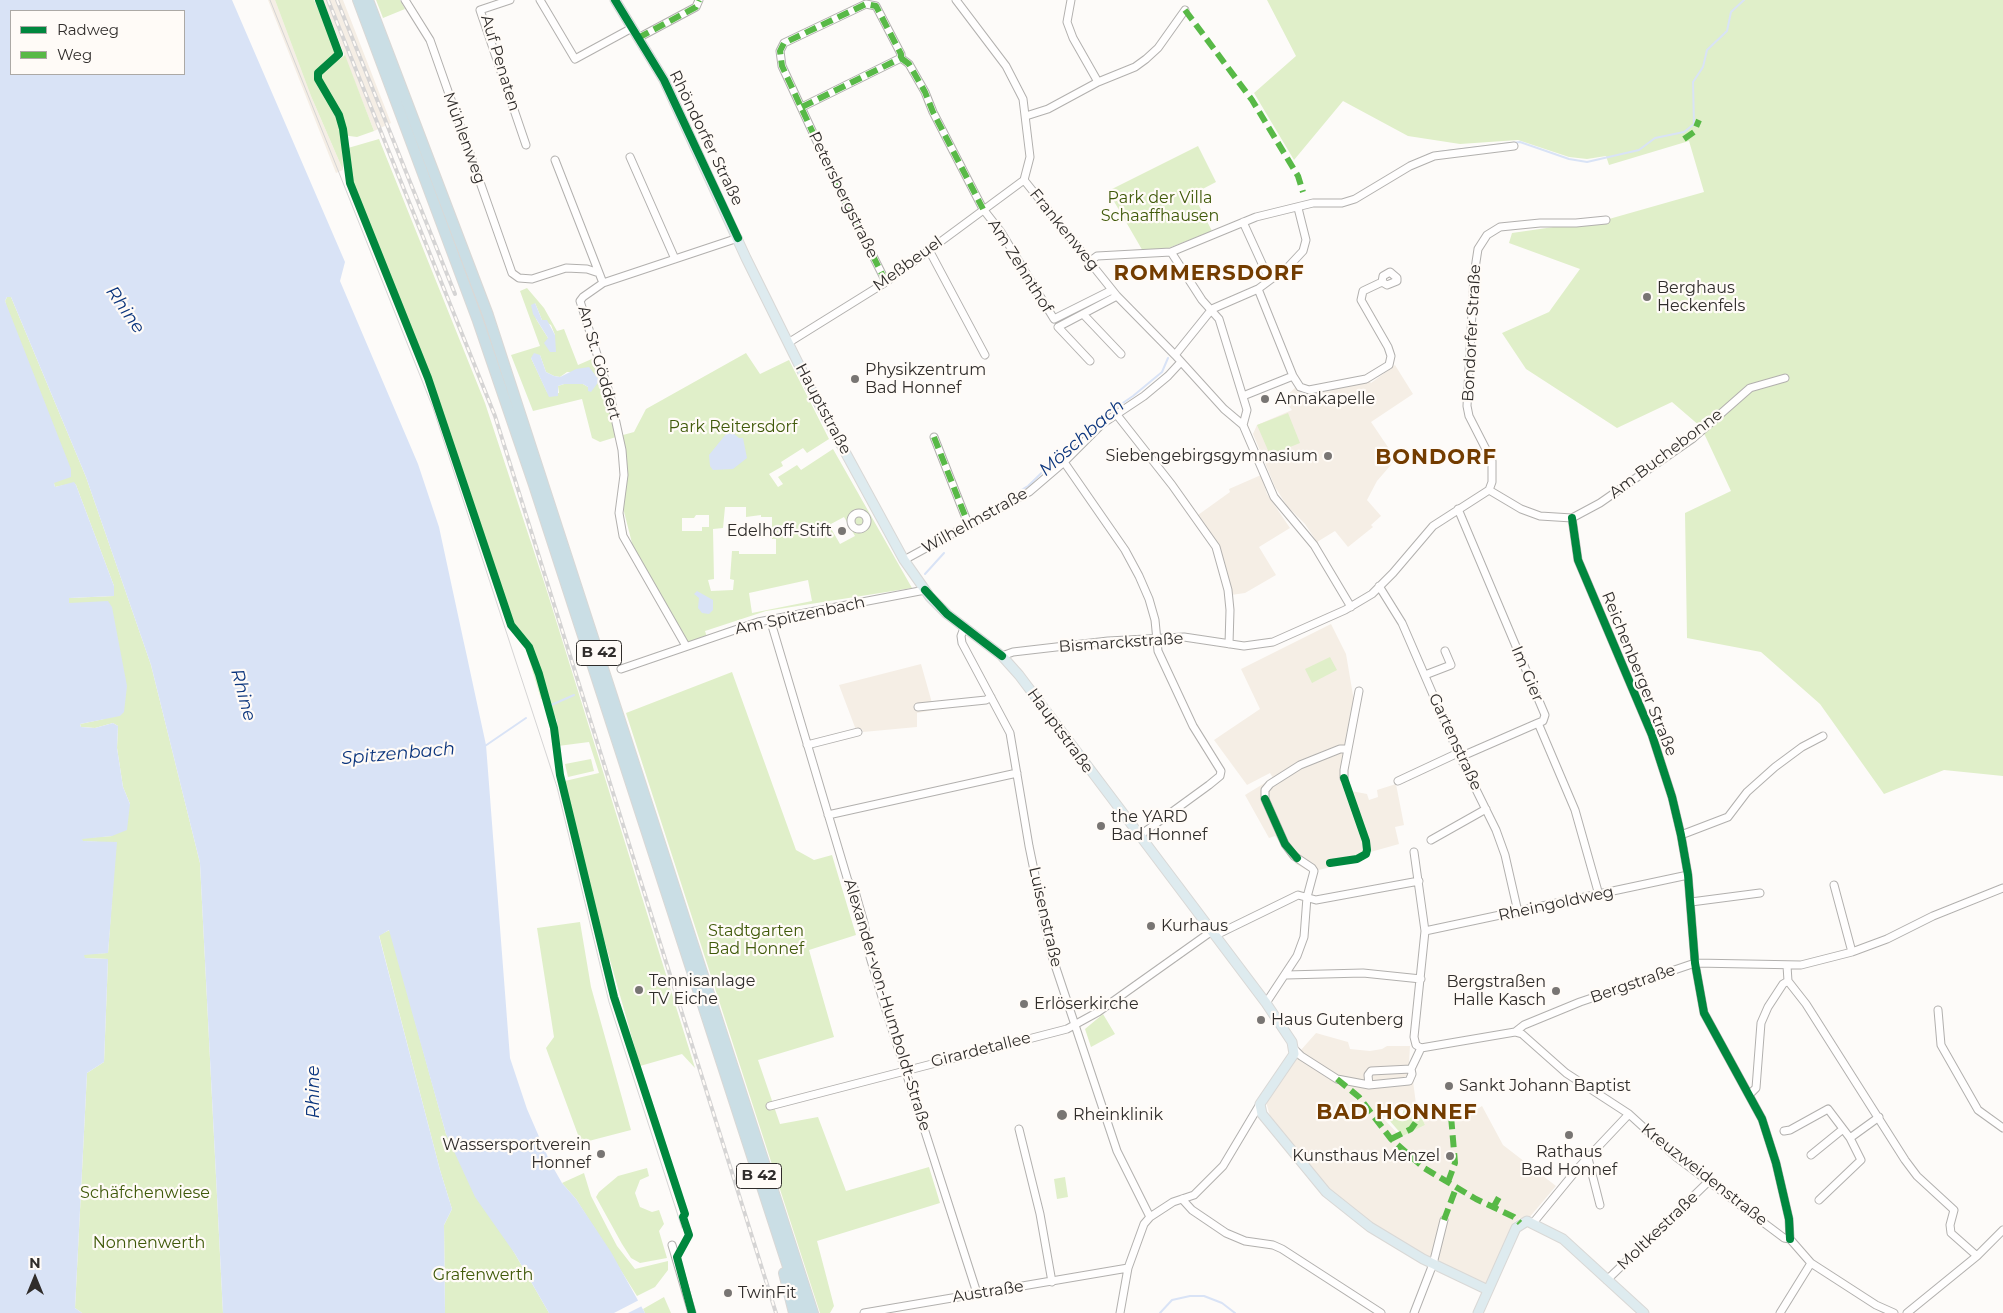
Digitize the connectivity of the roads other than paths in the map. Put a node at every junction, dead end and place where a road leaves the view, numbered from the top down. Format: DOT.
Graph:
graph roads {
  1 [pos="358,0"];
  2 [pos="368,0"];
  3 [pos="405,0"];
  4 [pos="510,0"];
  5 [pos="540,0"];
  6 [pos="615,0"];
  7 [pos="699,0"];
  8 [pos="956,0"];
  9 [pos="1071,0"];
  10 [pos="872,2"];
  11 [pos="1185,10"];
  12 [pos="632,28"];
  13 [pos="638,38"];
  14 [pos="901,58"];
  15 [pos="1098,82"];
  16 [pos="802,107"];
  17 [pos="1026,116"];
  18 [pos="526,145"];
  19 [pos="1514,146"];
  20 [pos="630,156"];
  21 [pos="555,160"];
  22 [pos="1024,180"];
  23 [pos="1298,208"];
  24 [pos="983,209"];
  25 [pos="1606,220"];
  26 [pos="1243,222"];
  27 [pos="738,238"];
  28 [pos="930,250"];
  29 [pos="1172,252"];
  30 [pos="675,259"];
  31 [pos="1090,262"];
  32 [pos="599,273"];
  33 [pos="1269,279"];
  34 [pos="886,282"];
  35 [pos="1382,282"];
  36 [pos="603,283"];
  37 [pos="1258,289"];
  38 [pos="1112,290"];
  39 [pos="1117,296"];
  40 [pos="1212,309"];
  41 [pos="1084,314"];
  42 [pos="788,343"];
  43 [pos="1121,354"];
  44 [pos="985,355"];
  45 [pos="1175,355"];
  46 [pos="1090,361"];
  47 [pos="1180,363"];
  48 [pos="1293,376"];
  49 [pos="1785,378"];
  50 [pos="1243,396"];
  51 [pos="1117,414"];
  52 [pos="1243,425"];
  53 [pos="934,437"];
  54 [pos="1064,462"];
  55 [pos="1489,490"];
  56 [pos="1458,509"];
  57 [pos="1572,518"];
  58 [pos="969,526"];
  59 [pos="904,560"];
  60 [pos="1379,586"];
  61 [pos="925,590"];
  62 [pos="1350,607"];
  63 [pos="770,619"];
  64 [pos="964,628"];
  65 [pos="1158,639"];
  66 [pos="1229,644"];
  67 [pos="686,646"];
  68 [pos="1445,651"];
  69 [pos="1002,656"];
  70 [pos="621,669"];
  71 [pos="1424,675"];
  72 [pos="1359,691"];
  73 [pos="991,697"];
  74 [pos="918,707"];
  75 [pos="1538,723"];
  76 [pos="858,732"];
  77 [pos="1824,736"];
  78 [pos="807,745"];
  79 [pos="1348,749"];
  80 [pos="1459,755"];
  81 [pos="1017,773"];
  82 [pos="1344,778"];
  83 [pos="1398,781"];
  84 [pos="1486,809"];
  85 [pos="828,815"];
  86 [pos="1682,835"];
  87 [pos="1139,836"];
  88 [pos="1432,840"];
  89 [pos="1414,852"];
  90 [pos="1688,875"];
  91 [pos="1419,881"];
  92 [pos="1834,885"];
  93 [pos="2003,888"];
  94 [pos="1760,893"];
  95 [pos="1599,895"];
  96 [pos="1307,897"];
  97 [pos="1691,902"];
  98 [pos="1518,912"];
  99 [pos="1424,931"];
  100 [pos="1214,933"];
  101 [pos="1852,952"];
  102 [pos="1694,963"];
  103 [pos="1787,966"];
  104 [pos="1286,975"];
  105 [pos="1421,979"];
  106 [pos="1788,981"];
  107 [pos="1266,1003"];
  108 [pos="1938,1010"];
  109 [pos="1076,1024"];
  110 [pos="1515,1032"];
  111 [pos="1421,1048"];
  112 [pos="1295,1050"];
  113 [pos="906,1069"];
  114 [pos="1411,1069"];
  115 [pos="1369,1085"];
  116 [pos="1750,1094"];
  117 [pos="770,1106"];
  118 [pos="1629,1114"];
  119 [pos="1258,1115"];
  120 [pos="1879,1117"];
  121 [pos="2003,1128"];
  122 [pos="1019,1129"];
  123 [pos="1843,1129"];
  124 [pos="1784,1131"];
  125 [pos="1850,1138"];
  126 [pos="1811,1155"];
  127 [pos="1588,1158"];
  128 [pos="1708,1181"];
  129 [pos="1182,1199"];
  130 [pos="1819,1200"];
  131 [pos="1600,1205"];
  132 [pos="1150,1217"];
  133 [pos="1444,1220"];
  134 [pos="1533,1223"];
  135 [pos="775,1226"];
  136 [pos="2003,1230"];
  137 [pos="1787,1239"];
  138 [pos="672,1244"];
  139 [pos="1976,1256"];
  140 [pos="1433,1264"];
  141 [pos="1811,1264"];
  142 [pos="1128,1268"];
  143 [pos="1607,1280"];
  144 [pos="1052,1282"];
  145 [pos="1488,1290"];
  146 [pos="977,1293"];
  147 [pos="1891,1312"];
  148 [pos="692,1313"];
  149 [pos="794,1313"];
  150 [pos="803,1313"];
  151 [pos="813,1313"];
  152 [pos="864,1313"];
  153 [pos="1120,1313"];
  154 [pos="1381,1313"];
  155 [pos="1414,1313"];
  156 [pos="1478,1313"];
  157 [pos="1644,1313"];
  158 [pos="1780,1313"];
  159 [pos="1907,1313"];
  1 -- 135 [label="highway, B 42"];
  2 -- 151 [label="highway, B 42"];
  3 -- 32 [label="street, Mühlenweg"];
  4 -- 18 [label="street, Auf Penaten"];
  5 -- 12 [label="street"];
  6 -- 12 [label="main road, Rhöndorfer Straße"];
  7 -- 13 [label="street"];
  8 -- 17 [label="street, Frankenweg"];
  9 -- 15 [label="street"];
  10 -- 14 [label="street, Petersbergstraße"];
  10 -- 16 [label="street, Petersbergstraße"];
  11 -- 15 [label="street"];
  12 -- 13 [label="main road, Rhöndorfer Straße"];
  13 -- 27 [label="main road, Rhöndorfer Straße"];
  14 -- 16 [label="street"];
  14 -- 24 [label="street, Petersbergstraße"];
  15 -- 17 [label="street"];
  16 -- 34 [label="street, Petersbergstraße"];
  17 -- 22 [label="street, Frankenweg"];
  19 -- 23 [label="street"];
  20 -- 30 [label="street"];
  21 -- 32 [label="street"];
  22 -- 24 [label="street, Meßbeuel"];
  22 -- 31 [label="street, Frankenweg"];
  23 -- 26 [label="street"];
  23 -- 33 [label="street"];
  24 -- 28 [label="street, Meßbeuel"];
  24 -- 38 [label="street, Am Zehnthof"];
  25 -- 55 [label="street, Bondorfer Straße"];
  26 -- 29 [label="street"];
  26 -- 33 [label="street"];
  27 -- 30 [label="street, An St. Göddert"];
  27 -- 42 [label="main road, Rhöndorfer Straße"];
  28 -- 34 [label="street, Meßbeuel"];
  28 -- 44 [label="street"];
  29 -- 31 [label="street"];
  29 -- 40 [label="street"];
  30 -- 36 [label="street, An St. Göddert"];
  31 -- 38 [label="street, Frankenweg"];
  32 -- 36 [label="street"];
  33 -- 37 [label="street"];
  34 -- 42 [label="street, Meßbeuel"];
  35 -- 48 [label="street"];
  36 -- 67 [label="street, An St. Göddert"];
  37 -- 40 [label="street"];
  37 -- 48 [label="street"];
  38 -- 39 [label="street, Frankenweg"];
  39 -- 41 [label="street"];
  39 -- 45 [label="street, Frankenweg"];
  40 -- 45 [label="street"];
  40 -- 50 [label="street"];
  41 -- 43 [label="street"];
  41 -- 46 [label="street"];
  42 -- 59 [label="main road, Hauptstraße"];
  45 -- 47 [label="street, Frankenweg"];
  47 -- 51 [label="street, Wilhelmstraße"];
  47 -- 52 [label="street, Frankenweg"];
  48 -- 50 [label="street"];
  49 -- 57 [label="street, Am Buchebonne"];
  50 -- 52 [label="street"];
  51 -- 54 [label="street, Wilhelmstraße"];
  51 -- 66 [label="street"];
  52 -- 62 [label="street"];
  53 -- 58 [label="street"];
  54 -- 58 [label="street, Wilhelmstraße"];
  54 -- 65 [label="street"];
  55 -- 56 [label="street, Bismarckstraße"];
  55 -- 57 [label="street"];
  56 -- 60 [label="street, Bismarckstraße"];
  56 -- 75 [label="street, Im Gier"];
  57 -- 86 [label="street, Reichenberger Straße"];
  58 -- 59 [label="street, Wilhelmstraße"];
  59 -- 61 [label="main road, Hauptstraße"];
  60 -- 62 [label="street, Bismarckstraße"];
  60 -- 71 [label="street, Gartenstraße"];
  61 -- 63 [label="street, Am Spitzenbach"];
  61 -- 64 [label="main road, Hauptstraße"];
  62 -- 66 [label="street, Bismarckstraße"];
  63 -- 67 [label="street, Am Spitzenbach"];
  63 -- 78 [label="street, Alexander-von-Humboldt-Straße"];
  64 -- 69 [label="main road, Hauptstraße"];
  64 -- 73 [label="street, Luisenstraße"];
  65 -- 66 [label="street, Bismarckstraße"];
  65 -- 69 [label="street, Bismarckstraße"];
  65 -- 87 [label="street"];
  67 -- 70 [label="street, Am Spitzenbach"];
  68 -- 71 [label="street, Gartenstraße"];
  69 -- 87 [label="main road, Hauptstraße"];
  71 -- 80 [label="street, Gartenstraße"];
  72 -- 79 [label="street"];
  73 -- 74 [label="street"];
  73 -- 81 [label="street, Luisenstraße"];
  75 -- 80 [label="street"];
  75 -- 95 [label="street, Im Gier"];
  76 -- 78 [label="street"];
  77 -- 86 [label="street"];
  78 -- 85 [label="street, Alexander-von-Humboldt-Straße"];
  79 -- 82 [label="street"];
  79 -- 96 [label="street"];
  80 -- 83 [label="street"];
  80 -- 84 [label="street, Gartenstraße"];
  81 -- 85 [label="street"];
  81 -- 109 [label="street, Luisenstraße"];
  84 -- 88 [label="street, Gartenstraße"];
  84 -- 98 [label="street, Gartenstraße"];
  85 -- 113 [label="street, Alexander-von-Humboldt-Straße"];
  86 -- 90 [label="street, Reichenberger Straße"];
  87 -- 100 [label="main road, Hauptstraße"];
  89 -- 91 [label="street"];
  90 -- 95 [label="street, Rheingoldweg"];
  90 -- 97 [label="street, Reichenberger Straße"];
  91 -- 96 [label="street, Girardetallee"];
  91 -- 99 [label="street"];
  92 -- 101 [label="street"];
  93 -- 101 [label="street, Bergstraße"];
  94 -- 97 [label="street"];
  95 -- 98 [label="street, Rheingoldweg"];
  96 -- 100 [label="street, Girardetallee"];
  96 -- 104 [label="street"];
  97 -- 102 [label="street, Reichenberger Straße"];
  98 -- 99 [label="street, Rheingoldweg"];
  99 -- 105 [label="street"];
  100 -- 107 [label="main road, Hauptstraße"];
  100 -- 109 [label="street, Girardetallee"];
  101 -- 103 [label="street, Bergstraße"];
  102 -- 103 [label="street, Bergstraße"];
  102 -- 110 [label="street, Bergstraße"];
  102 -- 116 [label="street, Reichenberger Straße"];
  103 -- 106 [label="street"];
  104 -- 105 [label="street"];
  104 -- 107 [label="street"];
  105 -- 111 [label="street"];
  106 -- 116 [label="street"];
  106 -- 120 [label="street"];
  107 -- 112 [label="main road, Hauptstraße"];
  108 -- 121 [label="street"];
  109 -- 113 [label="street, Girardetallee"];
  109 -- 132 [label="street, Luisenstraße"];
  110 -- 111 [label="street, Bergstraße"];
  110 -- 118 [label="street, Kreuzweidenstraße"];
  111 -- 114 [label="street"];
  112 -- 115 [label="street, Hauptstraße"];
  112 -- 119 [label="main road"];
  113 -- 117 [label="street, Girardetallee"];
  113 -- 146 [label="street, Alexander-von-Humboldt-Straße"];
  114 -- 115 [label="street, Hauptstraße"];
  114 -- 115 [label="street"];
  116 -- 137 [label="street, Reichenberger Straße"];
  118 -- 127 [label="street"];
  118 -- 128 [label="street, Kreuzweidenstraße"];
  119 -- 129 [label="street"];
  119 -- 140 [label="main road"];
  120 -- 125 [label="street"];
  120 -- 139 [label="street"];
  122 -- 144 [label="street"];
  123 -- 124 [label="street"];
  123 -- 125 [label="street"];
  123 -- 126 [label="street"];
  125 -- 130 [label="street"];
  127 -- 131 [label="street"];
  127 -- 134 [label="street"];
  128 -- 137 [label="street, Kreuzweidenstraße"];
  128 -- 143 [label="street, Moltkestraße"];
  129 -- 132 [label="street"];
  129 -- 154 [label="street"];
  132 -- 142 [label="street"];
  133 -- 140 [label="street"];
  134 -- 143 [label="main road"];
  134 -- 145 [label="main road"];
  135 -- 149 [label="highway"];
  135 -- 150 [label="highway, B 42"];
  136 -- 139 [label="street"];
  137 -- 141 [label="street, Kreuzweidenstraße"];
  138 -- 148 [label="street"];
  139 -- 159 [label="street"];
  140 -- 145 [label="main road"];
  140 -- 155 [label="street"];
  141 -- 147 [label="street, Kreuzweidenstraße"];
  141 -- 158 [label="street"];
  142 -- 144 [label="street, Austraße"];
  142 -- 153 [label="street"];
  143 -- 157 [label="main road"];
  144 -- 146 [label="street, Austraße"];
  145 -- 156 [label="main road"];
  146 -- 152 [label="street, Austraße"];
}
